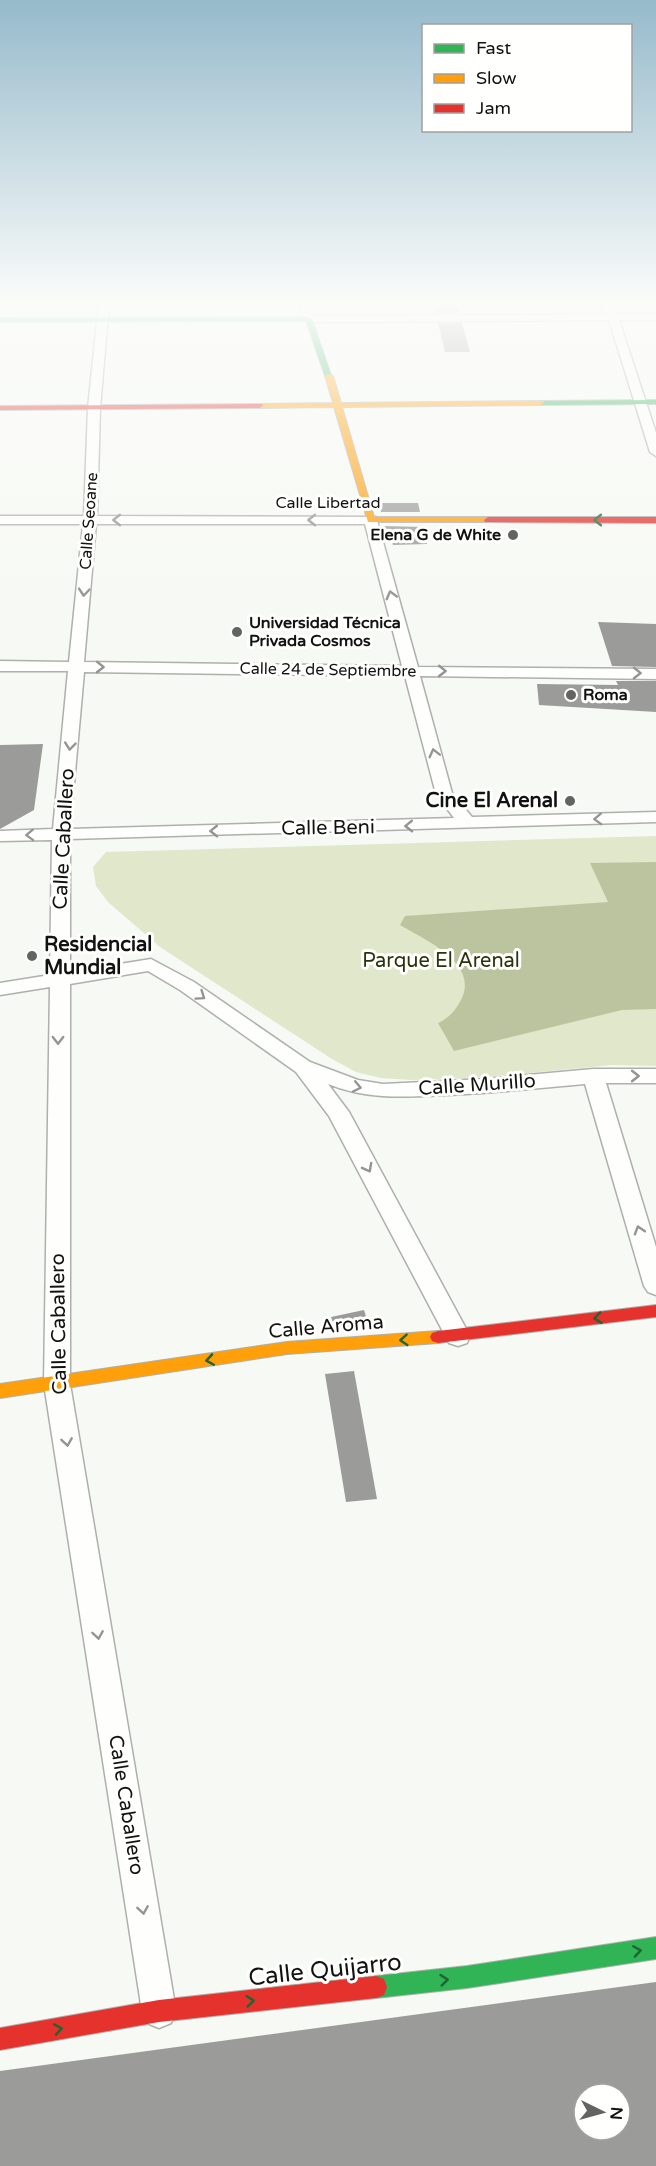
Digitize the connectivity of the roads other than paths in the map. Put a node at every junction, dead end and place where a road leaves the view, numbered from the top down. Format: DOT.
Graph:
graph roads {
  1 [pos="94,404"];
  2 [pos="431,404"];
  3 [pos="641,404"];
  4 [pos="339,405"];
  5 [pos="0,408"];
  6 [pos="94,408"];
  7 [pos="656,452"];
  8 [pos="0,520"];
  9 [pos="90,520"];
  10 [pos="371,520"];
  11 [pos="656,520"];
  12 [pos="0,666"];
  13 [pos="77,667"];
  14 [pos="412,671"];
  15 [pos="656,674"];
  16 [pos="656,817"];
  17 [pos="467,822"];
  18 [pos="61,834"];
  19 [pos="0,836"];
  20 [pos="59,981"];
  21 [pos="0,989"];
  22 [pos="303,1067"];
  23 [pos="593,1076"];
  24 [pos="656,1076"];
  25 [pos="656,1286"];
  26 [pos="656,1311"];
  27 [pos="459,1336"];
  28 [pos="57,1384"];
  29 [pos="0,1391"];
  30 [pos="656,1948"];
  31 [pos="159,2010"];
  32 [pos="0,2039"];
  1 -- 6 [label="street, Calle Seoane"];
  2 -- 4 [label="street"];
  3 -- 7 [label="street"];
  4 -- 6 [label="street"];
  4 -- 10 [label="street"];
  5 -- 6 [label="street"];
  6 -- 9 [label="street, Calle Seoane"];
  8 -- 9 [label="street, Calle Libertad"];
  10 -- 9 [label="street, Calle Libertad, one-way"];
  9 -- 13 [label="street, Calle Seoane, one-way"];
  11 -- 10 [label="street, Calle Libertad, one-way"];
  14 -- 10 [label="street, one-way"];
  12 -- 13 [label="street, Calle 24 de Septiembre"];
  13 -- 14 [label="street, Calle 24 de Septiembre, one-way"];
  13 -- 18 [label="street, Calle Caballero, one-way"];
  14 -- 15 [label="street, Calle 24 de Septiembre, one-way"];
  17 -- 14 [label="street, one-way"];
  16 -- 17 [label="street, Calle Beni, one-way"];
  17 -- 18 [label="street, Calle Beni, one-way"];
  18 -- 19 [label="street, Calle Beni, one-way"];
  18 -- 20 [label="street, Calle Caballero"];
  20 -- 21 [label="street, Calle Murillo"];
  20 -- 22 [label="street, Calle Murillo, one-way"];
  20 -- 28 [label="street, Calle Caballero, one-way"];
  22 -- 23 [label="street, Calle Murillo, one-way"];
  22 -- 27 [label="street, Calle Murillo, one-way"];
  23 -- 24 [label="street, Calle Murillo, one-way"];
  25 -- 23 [label="street, one-way"];
  26 -- 27 [label="street, Calle Aroma, one-way"];
  27 -- 28 [label="street, Calle Aroma, one-way"];
  28 -- 29 [label="street, Calle Aroma"];
  28 -- 31 [label="street, Calle Caballero, one-way"];
  31 -- 30 [label="street, Calle Quijarro, one-way"];
  32 -- 31 [label="street, Calle Quijarro, one-way"];
}
